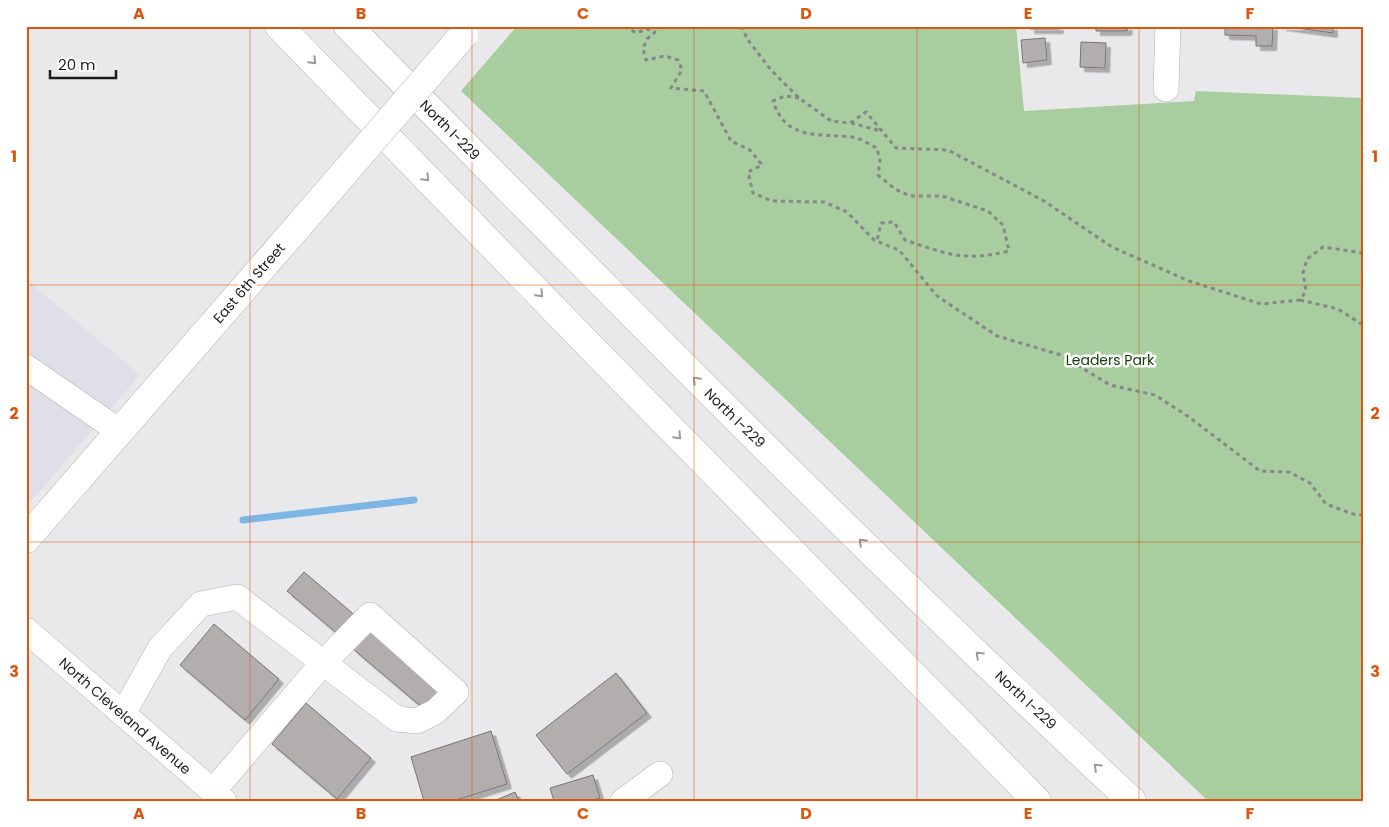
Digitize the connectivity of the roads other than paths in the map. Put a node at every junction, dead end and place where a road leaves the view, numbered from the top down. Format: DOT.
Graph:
graph roads {
  1 [pos="279,26"];
  2 [pos="348,26"];
  3 [pos="471,26"];
  4 [pos="1168,26"];
  5 [pos="1166,90"];
  6 [pos="26,367"];
  7 [pos="119,432"];
  8 [pos="26,539"];
  9 [pos="26,630"];
  10 [pos="323,662"];
  11 [pos="123,714"];
  12 [pos="660,774"];
  13 [pos="219,796"];
  14 [pos="623,801"];
  15 [pos="1037,801"];
  16 [pos="1132,801"];
  1 -- 15 [label="main road, one-way"];
  16 -- 2 [label="main road, North I-229, one-way"];
  3 -- 7 [label="main road, East 6th Street, bridge"];
  4 -- 5 [label="street"];
  6 -- 7 [label="street"];
  7 -- 8 [label="main road, East 6th Street"];
  9 -- 11 [label="street, North Cleveland Avenue"];
  10 -- 10 [label="street"];
  10 -- 11 [label="street"];
  10 -- 13 [label="street"];
  11 -- 13 [label="street, North Cleveland Avenue"];
  12 -- 14 [label="street"];
}
